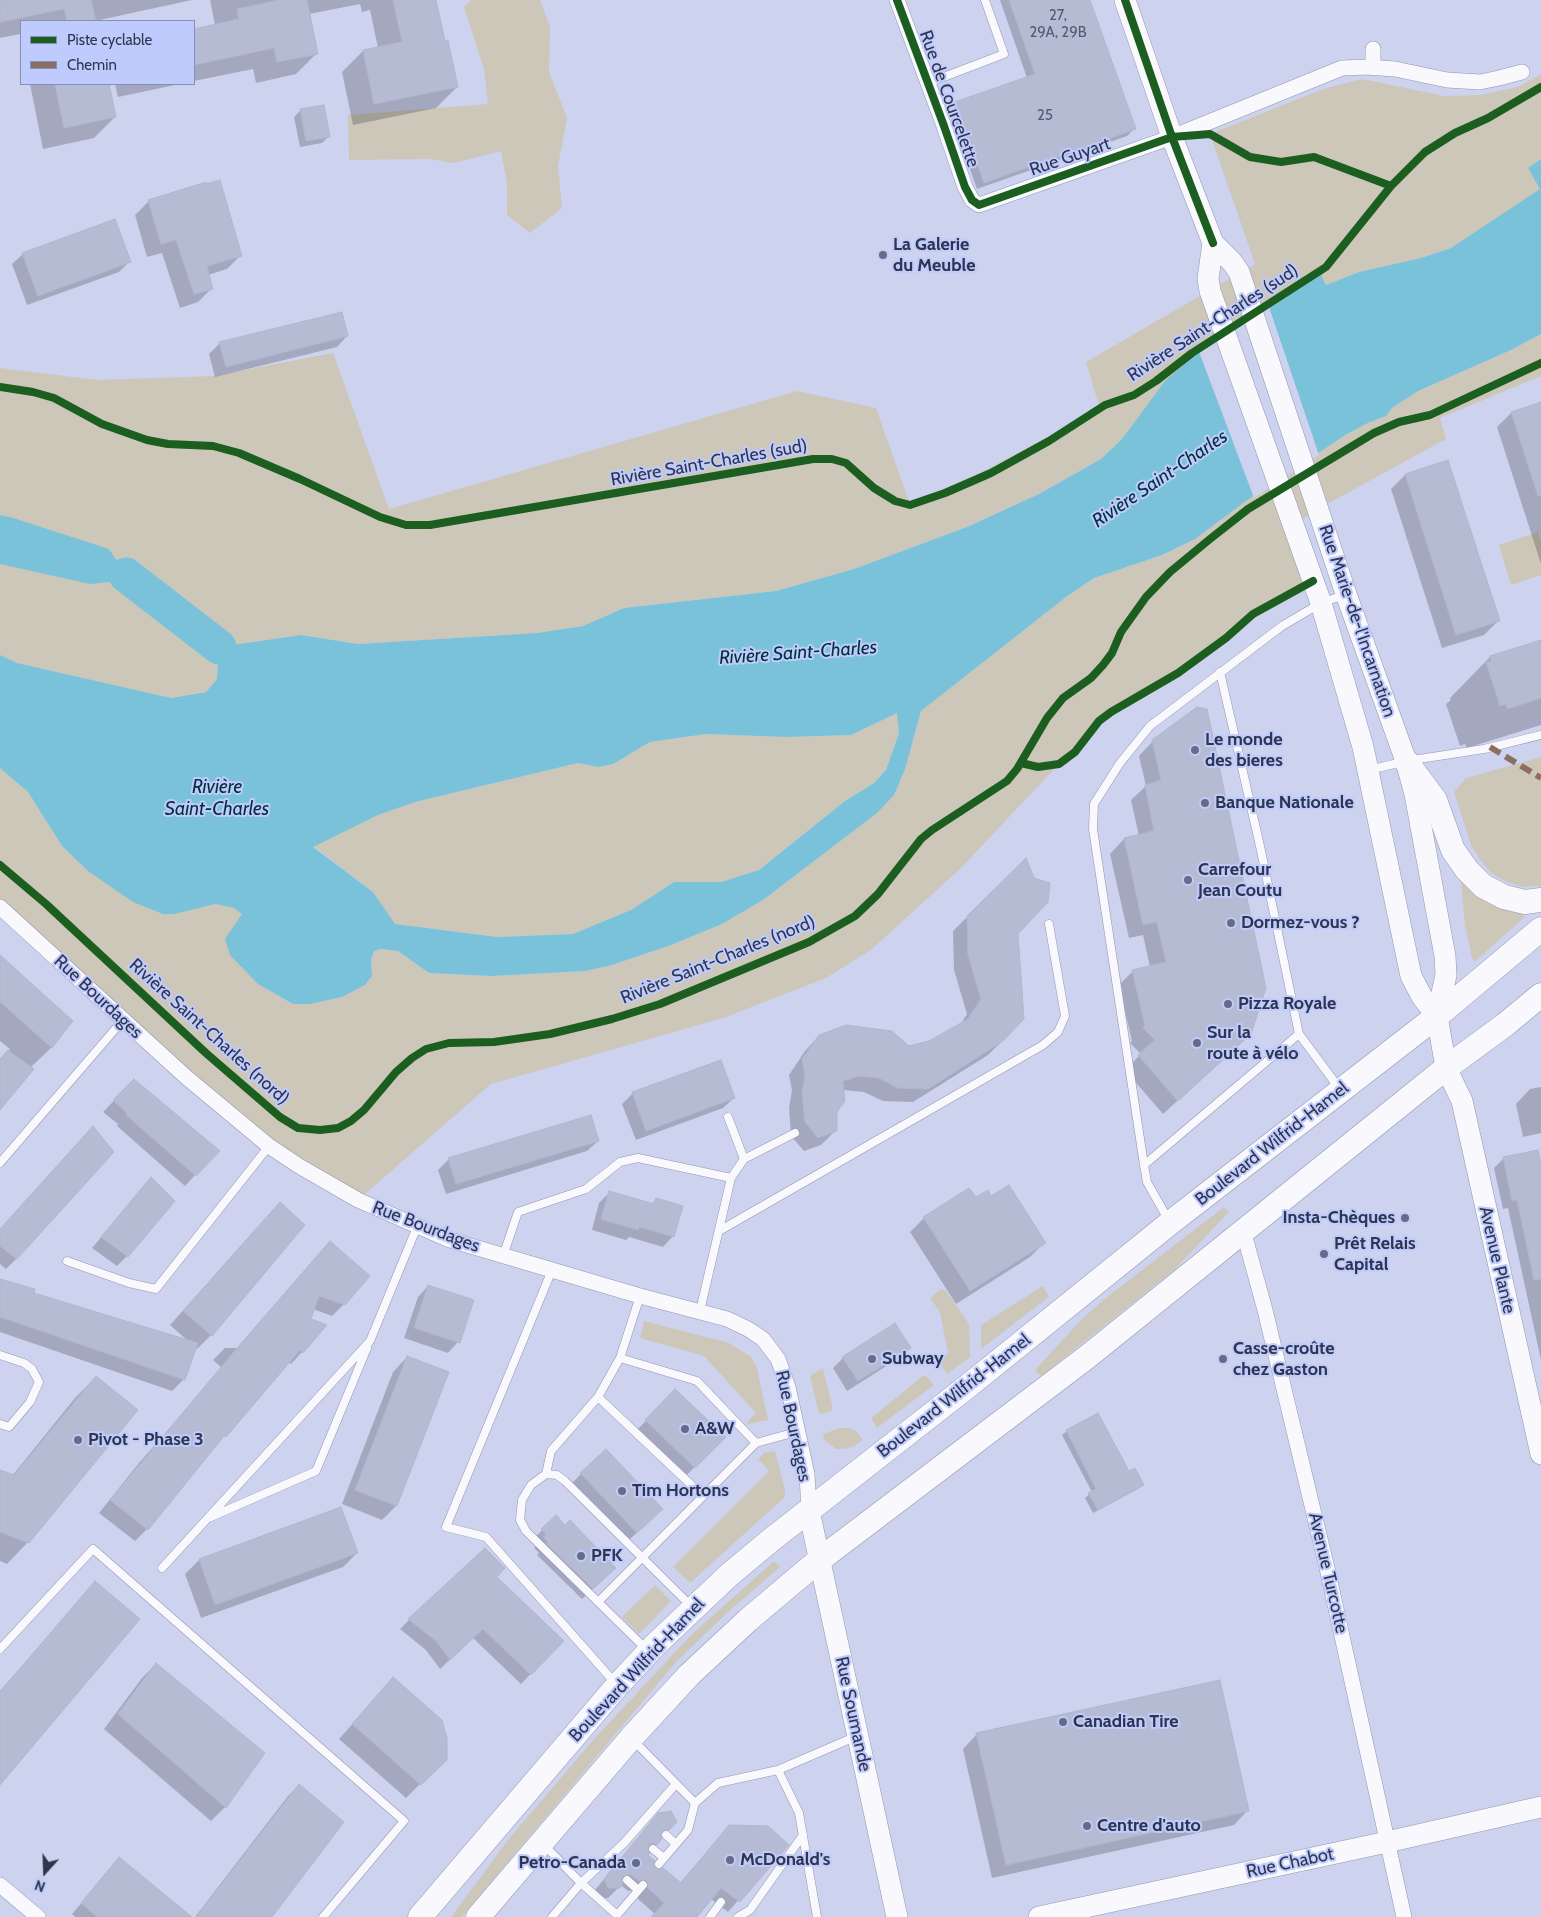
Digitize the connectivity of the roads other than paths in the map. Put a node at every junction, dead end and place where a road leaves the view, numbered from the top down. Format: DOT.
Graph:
graph roads {
  1 [pos="896,0"];
  2 [pos="985,0"];
  3 [pos="1125,0"];
  4 [pos="1373,49"];
  5 [pos="1373,67"];
  6 [pos="1522,72"];
  7 [pos="928,83"];
  8 [pos="1172,137"];
  9 [pos="979,206"];
  10 [pos="1213,244"];
  11 [pos="1346,594"];
  12 [pos="1321,603"];
  13 [pos="1220,672"];
  14 [pos="1541,736"];
  15 [pos="1406,761"];
  16 [pos="1369,770"];
  17 [pos="1541,900"];
  18 [pos="0,907"];
  19 [pos="1050,924"];
  20 [pos="1541,929"];
  21 [pos="1541,995"];
  22 [pos="1437,1016"];
  23 [pos="123,1020"];
  24 [pos="1299,1034"];
  25 [pos="1446,1068"];
  26 [pos="1341,1090"];
  27 [pos="728,1117"];
  28 [pos="795,1133"];
  29 [pos="269,1146"];
  30 [pos="744,1159"];
  31 [pos="0,1163"];
  32 [pos="1144,1165"];
  33 [pos="731,1178"];
  34 [pos="1170,1223"];
  35 [pos="417,1227"];
  36 [pos="1243,1230"];
  37 [pos="719,1231"];
  38 [pos="502,1256"];
  39 [pos="67,1261"];
  40 [pos="552,1270"];
  41 [pos="640,1296"];
  42 [pos="700,1312"];
  43 [pos="370,1342"];
  44 [pos="0,1355"];
  45 [pos="620,1358"];
  46 [pos="598,1397"];
  47 [pos="0,1424"];
  48 [pos="796,1432"];
  49 [pos="756,1444"];
  50 [pos="1541,1454"];
  51 [pos="546,1474"];
  52 [pos="703,1496"];
  53 [pos="809,1511"];
  54 [pos="208,1518"];
  55 [pos="641,1558"];
  56 [pos="818,1561"];
  57 [pos="162,1568"];
  58 [pos="598,1602"];
  59 [pos="693,1608"];
  60 [pos="0,1648"];
  61 [pos="649,1652"];
  62 [pos="617,1686"];
  63 [pos="857,1736"];
  64 [pos="631,1738"];
  65 [pos="778,1770"];
  66 [pos="676,1784"];
  67 [pos="696,1803"];
  68 [pos="1541,1807"];
  69 [pos="666,1835"];
  70 [pos="803,1835"];
  71 [pos="542,1842"];
  72 [pos="1387,1842"];
  73 [pos="676,1844"];
  74 [pos="653,1849"];
  75 [pos="606,1861"];
  76 [pos="613,1868"];
  77 [pos="627,1880"];
  78 [pos="581,1883"];
  79 [pos="0,1885"];
  80 [pos="722,1902"];
  81 [pos="749,1913"];
  82 [pos="619,1916"];
  83 [pos="38,1917"];
  84 [pos="323,1917"];
  85 [pos="420,1917"];
  86 [pos="478,1917"];
  87 [pos="552,1917"];
  88 [pos="710,1917"];
  89 [pos="738,1917"];
  90 [pos="817,1917"];
  91 [pos="897,1917"];
  92 [pos="1039,1917"];
  93 [pos="1404,1917"];
  1 -- 7 [label="street, Rue de Courcelette"];
  2 -- 7 [label="lane"];
  3 -- 8 [label="main road, Rue Marie-de-l'Incarnation"];
  4 -- 5 [label="street"];
  5 -- 6 [label="street, Rue Guyart"];
  5 -- 8 [label="street, Rue Guyart"];
  7 -- 9 [label="street, Rue de Courcelette"];
  8 -- 9 [label="street, Rue Guyart"];
  8 -- 10 [label="main road, Rue Marie-de-l'Incarnation"];
  10 -- 11 [label="main road, Rue Marie-de-l'Incarnation"];
  10 -- 12 [label="main road, Rue Marie-de-l'Incarnation"];
  11 -- 12 [label="lane"];
  11 -- 15 [label="main road, Rue Marie-de-l'Incarnation"];
  12 -- 13 [label="lane"];
  12 -- 16 [label="main road, Rue Marie-de-l'Incarnation"];
  13 -- 24 [label="lane"];
  13 -- 32 [label="lane"];
  14 -- 15 [label="lane"];
  15 -- 16 [label="lane"];
  15 -- 17 [label="main road"];
  15 -- 22 [label="main road, Rue Marie-de-l'Incarnation"];
  16 -- 22 [label="main road, Rue Marie-de-l'Incarnation"];
  18 -- 23 [label="street, Rue Bourdages"];
  19 -- 37 [label="lane"];
  20 -- 22 [label="main road, Boulevard Wilfrid-Hamel"];
  21 -- 25 [label="main road"];
  22 -- 25 [label="main road, Rue Marie-de-l'Incarnation"];
  22 -- 26 [label="main road, Boulevard Wilfrid-Hamel"];
  23 -- 29 [label="street, Rue Bourdages"];
  23 -- 31 [label="lane"];
  24 -- 26 [label="lane"];
  24 -- 32 [label="lane"];
  25 -- 36 [label="main road"];
  25 -- 50 [label="main road, Avenue Plante"];
  26 -- 34 [label="main road, Boulevard Wilfrid-Hamel"];
  27 -- 30 [label="lane"];
  28 -- 30 [label="lane"];
  29 -- 35 [label="street, Rue Bourdages"];
  29 -- 39 [label="lane"];
  30 -- 33 [label="lane"];
  32 -- 34 [label="lane"];
  33 -- 37 [label="lane"];
  33 -- 38 [label="lane"];
  34 -- 53 [label="main road, Boulevard Wilfrid-Hamel"];
  35 -- 38 [label="street, Rue Bourdages"];
  35 -- 43 [label="lane"];
  36 -- 56 [label="main road"];
  36 -- 72 [label="street, Avenue Turcotte"];
  37 -- 42 [label="lane"];
  38 -- 40 [label="street, Rue Bourdages"];
  40 -- 41 [label="street, Rue Bourdages"];
  40 -- 62 [label="lane"];
  41 -- 42 [label="street, Rue Bourdages"];
  41 -- 45 [label="lane"];
  42 -- 48 [label="street, Rue Bourdages"];
  43 -- 54 [label="lane"];
  43 -- 54 [label="lane"];
  44 -- 47 [label="lane"];
  45 -- 46 [label="lane"];
  45 -- 49 [label="lane"];
  46 -- 51 [label="lane"];
  46 -- 52 [label="lane"];
  48 -- 49 [label="lane"];
  48 -- 53 [label="street, Rue Bourdages"];
  49 -- 52 [label="lane"];
  51 -- 55 [label="lane"];
  51 -- 58 [label="lane"];
  52 -- 55 [label="lane"];
  53 -- 56 [label="main road, Rue Soumande"];
  53 -- 59 [label="main road, Boulevard Wilfrid-Hamel"];
  54 -- 57 [label="lane"];
  55 -- 58 [label="lane"];
  55 -- 59 [label="lane"];
  56 -- 63 [label="main road, Rue Soumande"];
  56 -- 64 [label="main road"];
  58 -- 61 [label="lane"];
  59 -- 61 [label="main road, Boulevard Wilfrid-Hamel"];
  60 -- 84 [label="lane"];
  61 -- 62 [label="main road, Boulevard Wilfrid-Hamel"];
  62 -- 85 [label="main road, Boulevard Wilfrid-Hamel"];
  63 -- 65 [label="lane"];
  63 -- 91 [label="main road, Rue Soumande"];
  64 -- 66 [label="lane"];
  64 -- 71 [label="main road"];
  65 -- 67 [label="lane"];
  65 -- 70 [label="lane"];
  66 -- 67 [label="lane"];
  66 -- 75 [label="lane"];
  67 -- 73 [label="lane"];
  68 -- 72 [label="main road, Rue Chabot"];
  69 -- 73 [label="lane"];
  70 -- 81 [label="lane"];
  70 -- 90 [label="lane"];
  71 -- 78 [label="lane"];
  71 -- 86 [label="main road"];
  72 -- 92 [label="main road, Rue Chabot"];
  72 -- 93 [label="street, Avenue Turcotte"];
  73 -- 74 [label="lane"];
  75 -- 76 [label="lane"];
  75 -- 78 [label="lane"];
  77 -- 82 [label="lane"];
  78 -- 82 [label="lane"];
  78 -- 87 [label="lane"];
  79 -- 83 [label="street"];
  80 -- 88 [label="lane"];
  81 -- 89 [label="lane"];
}
